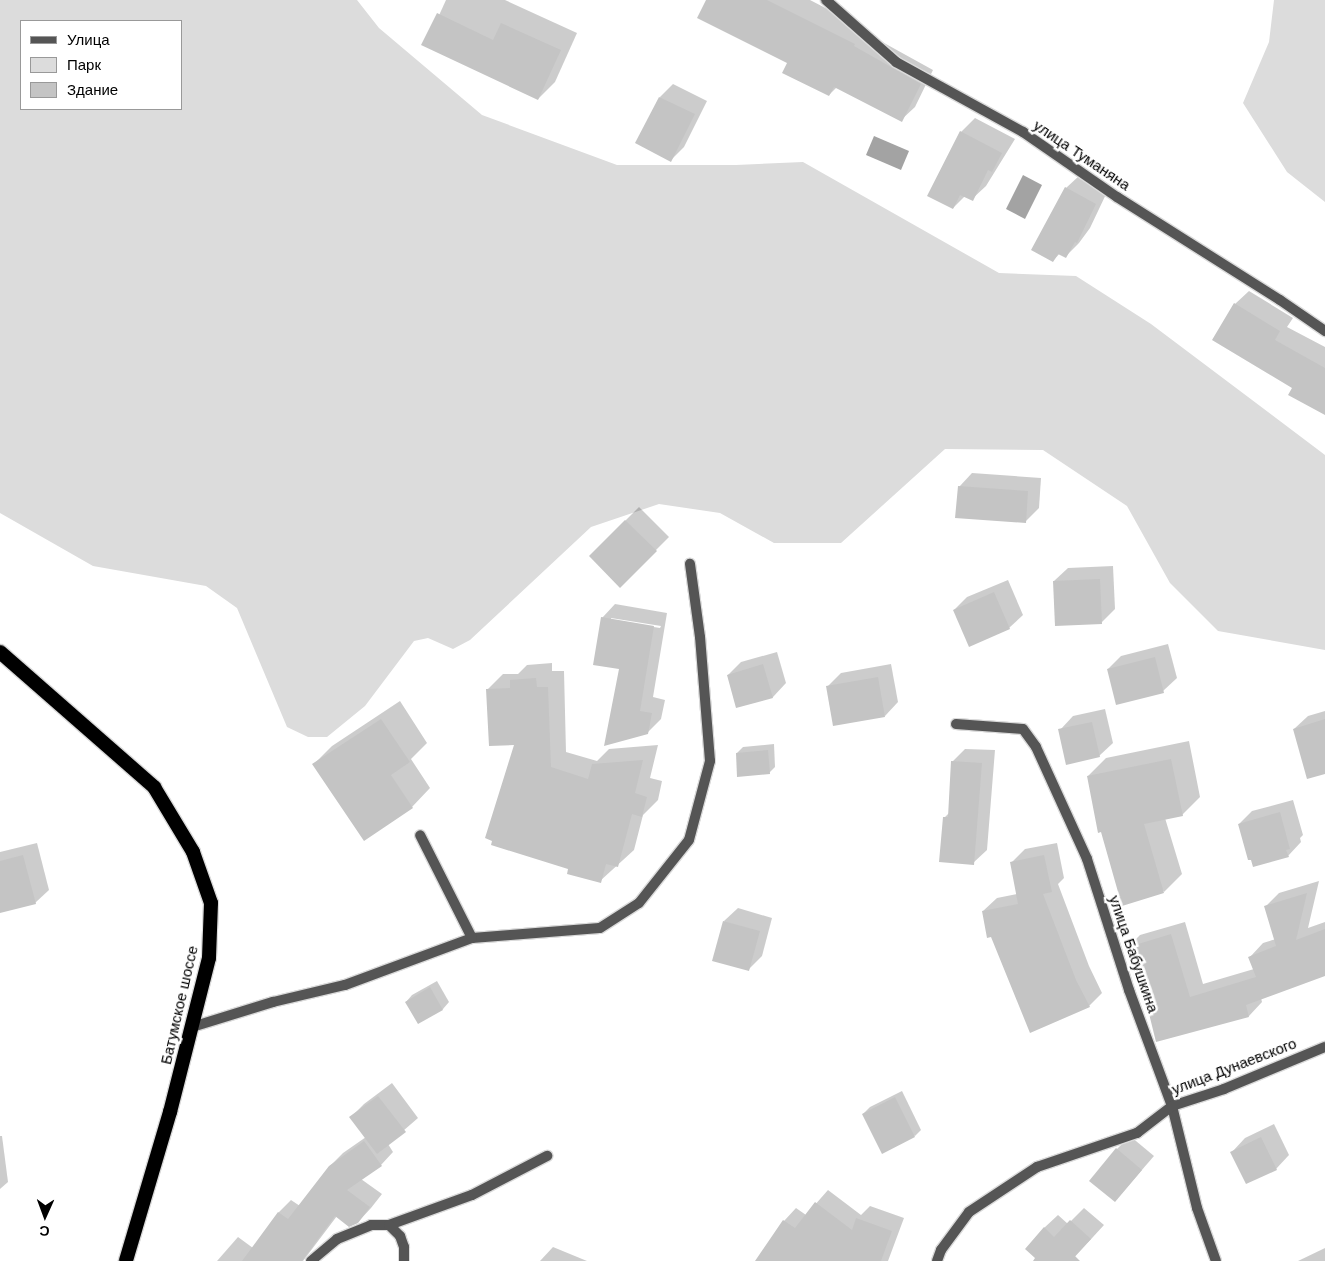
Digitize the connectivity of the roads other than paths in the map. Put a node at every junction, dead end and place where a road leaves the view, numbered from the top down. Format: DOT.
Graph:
graph roads {
  1 [pos="826,0"];
  2 [pos="1325,331"];
  3 [pos="690,564"];
  4 [pos="0,652"];
  5 [pos="956,724"];
  6 [pos="420,835"];
  7 [pos="472,938"];
  8 [pos="192,1027"];
  9 [pos="1325,1047"];
  10 [pos="1172,1106"];
  11 [pos="547,1156"];
  12 [pos="389,1226"];
  13 [pos="126,1261"];
  14 [pos="311,1261"];
  15 [pos="404,1261"];
  16 [pos="937,1261"];
  17 [pos="1216,1261"];
  1 -- 2 [label="street, улица Туманяна"];
  3 -- 7 [label="street"];
  4 -- 8 [label="highway, Батумское шоссе"];
  5 -- 10 [label="street, улица Бабушкина"];
  6 -- 7 [label="street"];
  7 -- 8 [label="street"];
  8 -- 13 [label="highway, Батумское шоссе"];
  9 -- 10 [label="street, улица Дунаевского"];
  10 -- 16 [label="street, улица Дунаевского"];
  10 -- 17 [label="street, улица Бабушкина"];
  11 -- 12 [label="street"];
  12 -- 14 [label="street"];
  12 -- 15 [label="street"];
}
